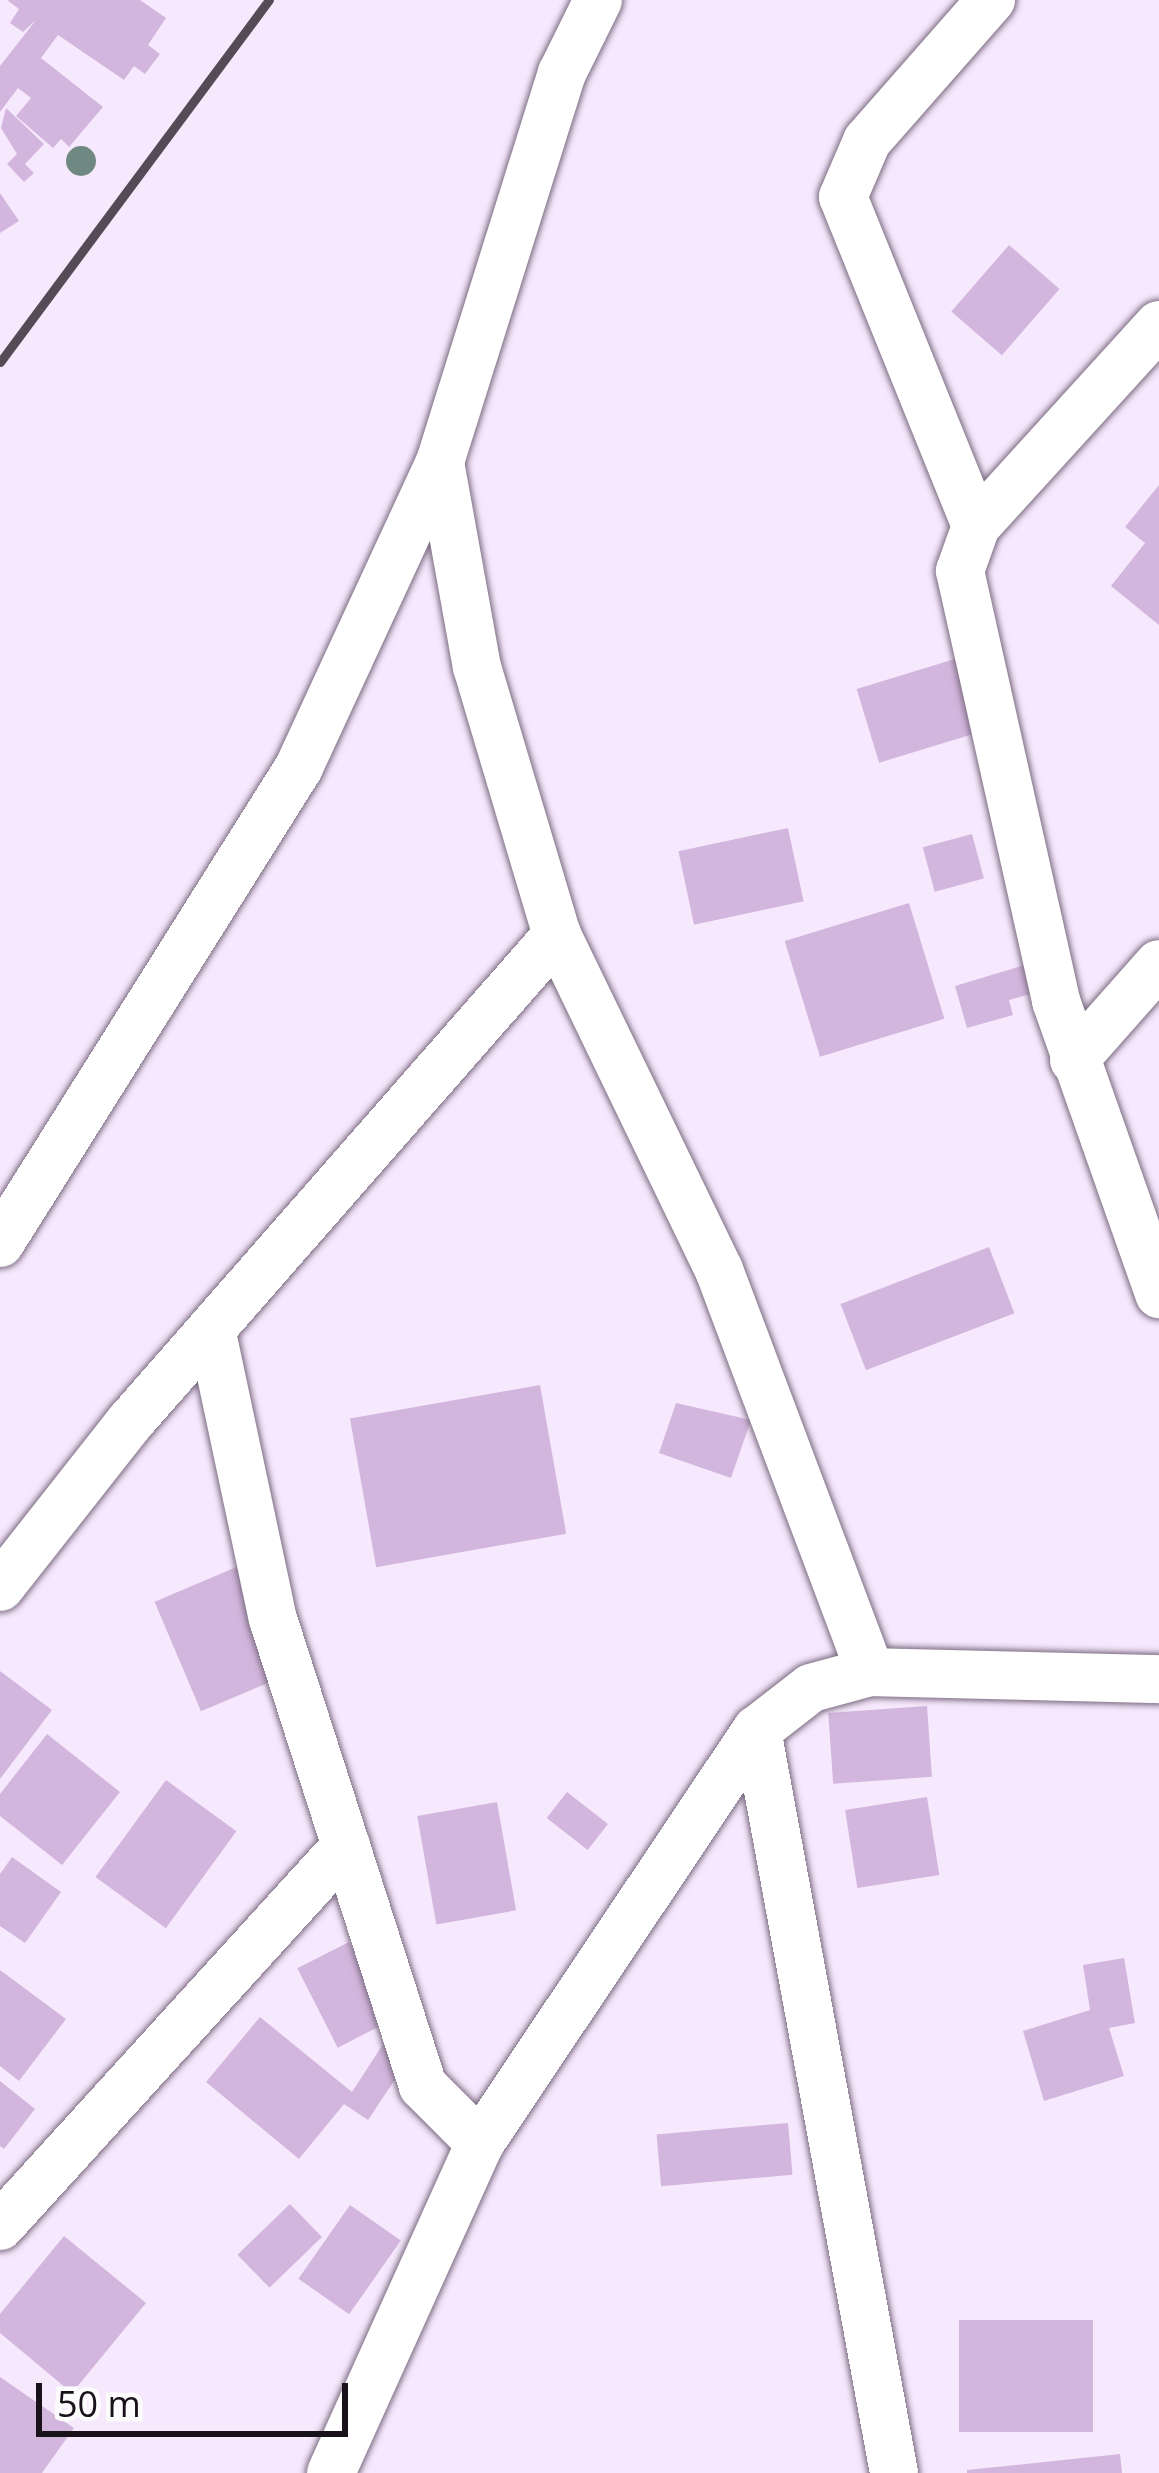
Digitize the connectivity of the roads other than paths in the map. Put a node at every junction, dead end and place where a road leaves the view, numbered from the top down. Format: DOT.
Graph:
graph roads {
  1 [pos="598,0"];
  2 [pos="991,0"];
  3 [pos="1159,326"];
  4 [pos="440,462"];
  5 [pos="976,526"];
  6 [pos="557,935"];
  7 [pos="1159,964"];
  8 [pos="1074,1060"];
  9 [pos="0,1243"];
  10 [pos="1159,1294"];
  11 [pos="212,1333"];
  12 [pos="0,1587"];
  13 [pos="870,1672"];
  14 [pos="1159,1679"];
  15 [pos="757,1730"];
  16 [pos="346,1846"];
  17 [pos="480,2143"];
  18 [pos="0,2226"];
  19 [pos="332,2473"];
  20 [pos="894,2473"];
  1 -- 4 [label="street"];
  2 -- 5 [label="street"];
  3 -- 5 [label="street"];
  4 -- 6 [label="street"];
  4 -- 9 [label="street"];
  5 -- 8 [label="street"];
  6 -- 11 [label="street"];
  6 -- 13 [label="street"];
  7 -- 8 [label="street"];
  8 -- 10 [label="street"];
  11 -- 12 [label="street"];
  11 -- 16 [label="street"];
  13 -- 14 [label="street"];
  13 -- 15 [label="street"];
  15 -- 17 [label="street"];
  15 -- 20 [label="street"];
  16 -- 17 [label="street"];
  16 -- 18 [label="street"];
  17 -- 19 [label="street"];
}
